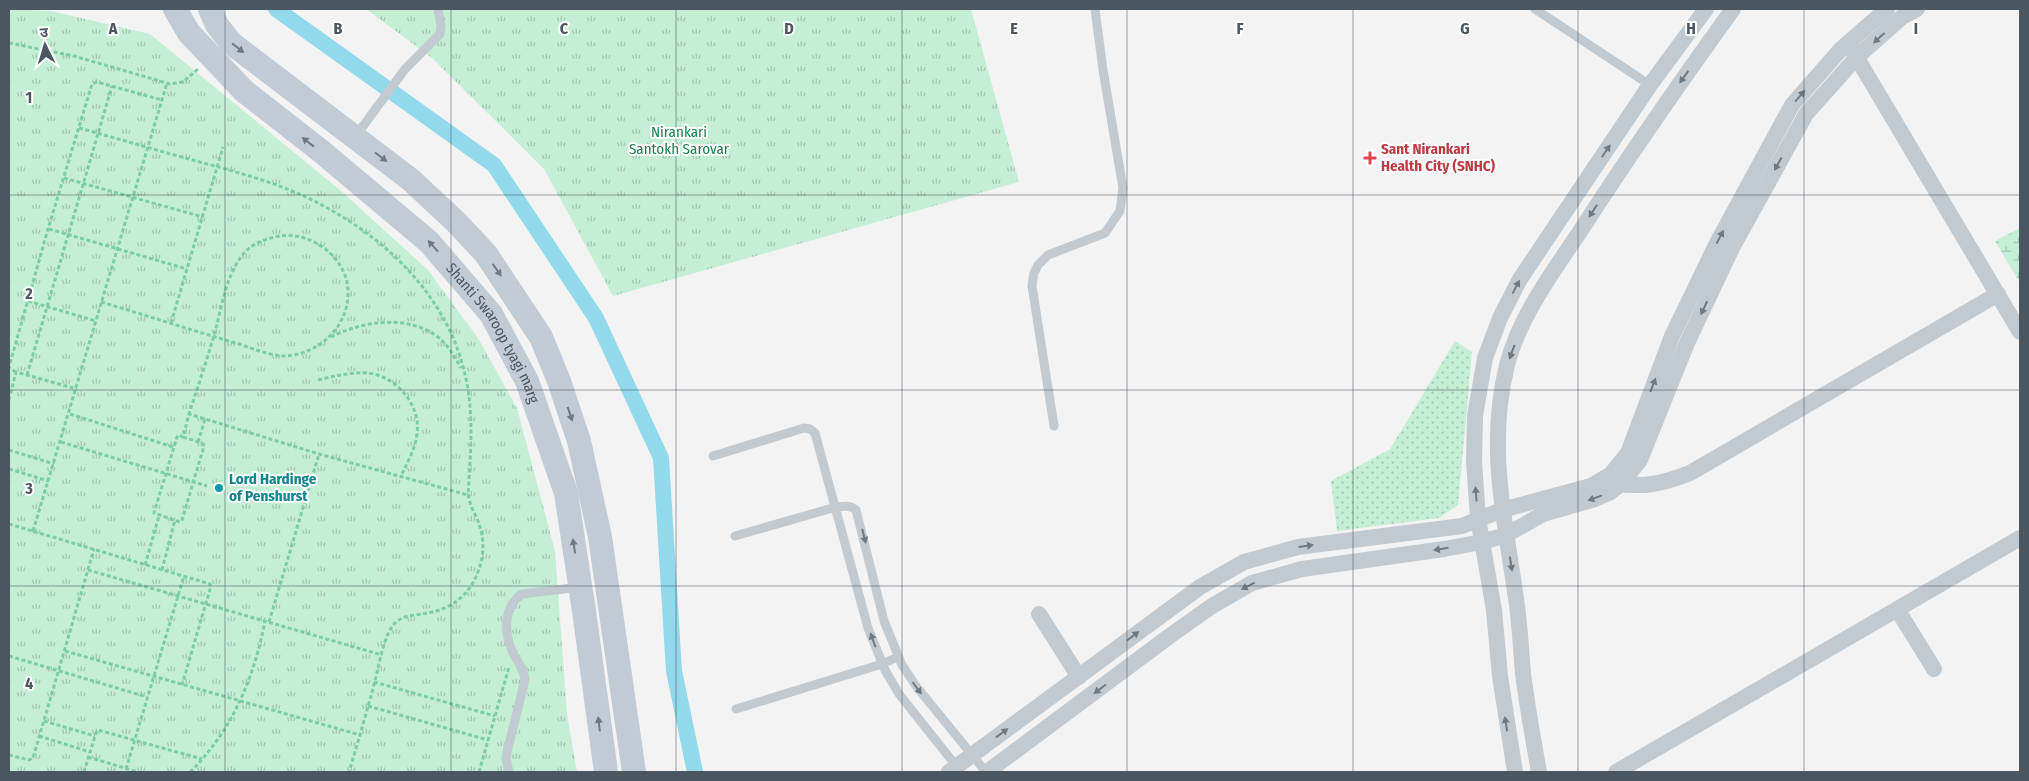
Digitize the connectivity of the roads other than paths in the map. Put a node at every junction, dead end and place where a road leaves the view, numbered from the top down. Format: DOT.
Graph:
graph roads {
  1 [pos="175,9"];
  2 [pos="210,9"];
  3 [pos="438,9"];
  4 [pos="1096,9"];
  5 [pos="1534,9"];
  6 [pos="1706,9"];
  7 [pos="1733,9"];
  8 [pos="1887,9"];
  9 [pos="1917,9"];
  10 [pos="1682,41"];
  11 [pos="1848,43"];
  12 [pos="1700,54"];
  13 [pos="1858,57"];
  14 [pos="1650,85"];
  15 [pos="355,137"];
  16 [pos="1592,172"];
  17 [pos="1610,184"];
  18 [pos="1998,294"];
  19 [pos="2020,332"];
  20 [pos="1054,426"];
  21 [pos="714,456"];
  22 [pos="1602,481"];
  23 [pos="1621,484"];
  24 [pos="836,507"];
  25 [pos="1502,510"];
  26 [pos="1478,518"];
  27 [pos="1506,535"];
  28 [pos="735,536"];
  29 [pos="2020,538"];
  30 [pos="1482,542"];
  31 [pos="1282,552"];
  32 [pos="1287,574"];
  33 [pos="580,587"];
  34 [pos="1898,609"];
  35 [pos="1039,614"];
  36 [pos="898,657"];
  37 [pos="882,664"];
  38 [pos="1934,669"];
  39 [pos="1075,680"];
  40 [pos="1084,701"];
  41 [pos="736,709"];
  42 [pos="972,756"];
  43 [pos="955,771"];
  44 [pos="509,772"];
  45 [pos="606,772"];
  46 [pos="634,772"];
  47 [pos="986,772"];
  48 [pos="1516,772"];
  49 [pos="1539,772"];
  50 [pos="1616,772"];
  33 -- 1 [label="main road, Shanti Swaroop tyagi marg, one-way"];
  2 -- 15 [label="main road, Shanti Swaroop tyagi marg, one-way"];
  3 -- 15 [label="lane"];
  4 -- 20 [label="lane"];
  5 -- 14 [label="lane"];
  6 -- 10 [label="street"];
  7 -- 12 [label="street"];
  8 -- 11 [label="street"];
  9 -- 13 [label="street, one-way"];
  10 -- 12 [label="street"];
  10 -- 14 [label="street"];
  11 -- 13 [label="street"];
  22 -- 11 [label="street, one-way"];
  12 -- 17 [label="street, one-way"];
  13 -- 18 [label="street"];
  13 -- 23 [label="street, one-way"];
  16 -- 14 [label="street, one-way"];
  15 -- 46 [label="main road, Shanti Swaroop tyagi marg, one-way"];
  16 -- 17 [label="street"];
  26 -- 16 [label="street, one-way"];
  17 -- 25 [label="street, one-way"];
  18 -- 19 [label="street"];
  18 -- 23 [label="street"];
  21 -- 24 [label="lane"];
  22 -- 23 [label="street"];
  22 -- 25 [label="street"];
  23 -- 27 [label="street, one-way"];
  24 -- 28 [label="lane"];
  24 -- 36 [label="lane, one-way"];
  37 -- 24 [label="lane, one-way"];
  25 -- 26 [label="street"];
  25 -- 27 [label="street"];
  26 -- 30 [label="street"];
  31 -- 26 [label="street, one-way"];
  27 -- 30 [label="street"];
  27 -- 49 [label="street, one-way"];
  29 -- 34 [label="street"];
  30 -- 32 [label="street, one-way"];
  48 -- 30 [label="street, one-way"];
  31 -- 32 [label="street"];
  39 -- 31 [label="street, one-way"];
  32 -- 40 [label="street, one-way"];
  33 -- 44 [label="lane"];
  45 -- 33 [label="main road, Shanti Swaroop tyagi marg, one-way"];
  34 -- 38 [label="street"];
  34 -- 50 [label="street"];
  35 -- 39 [label="street"];
  36 -- 37 [label="lane"];
  36 -- 42 [label="lane, one-way"];
  37 -- 41 [label="lane"];
  37 -- 43 [label="lane"];
  39 -- 40 [label="street"];
  42 -- 39 [label="street, one-way"];
  40 -- 47 [label="street"];
  42 -- 43 [label="street"];
  42 -- 47 [label="lane"];
}
